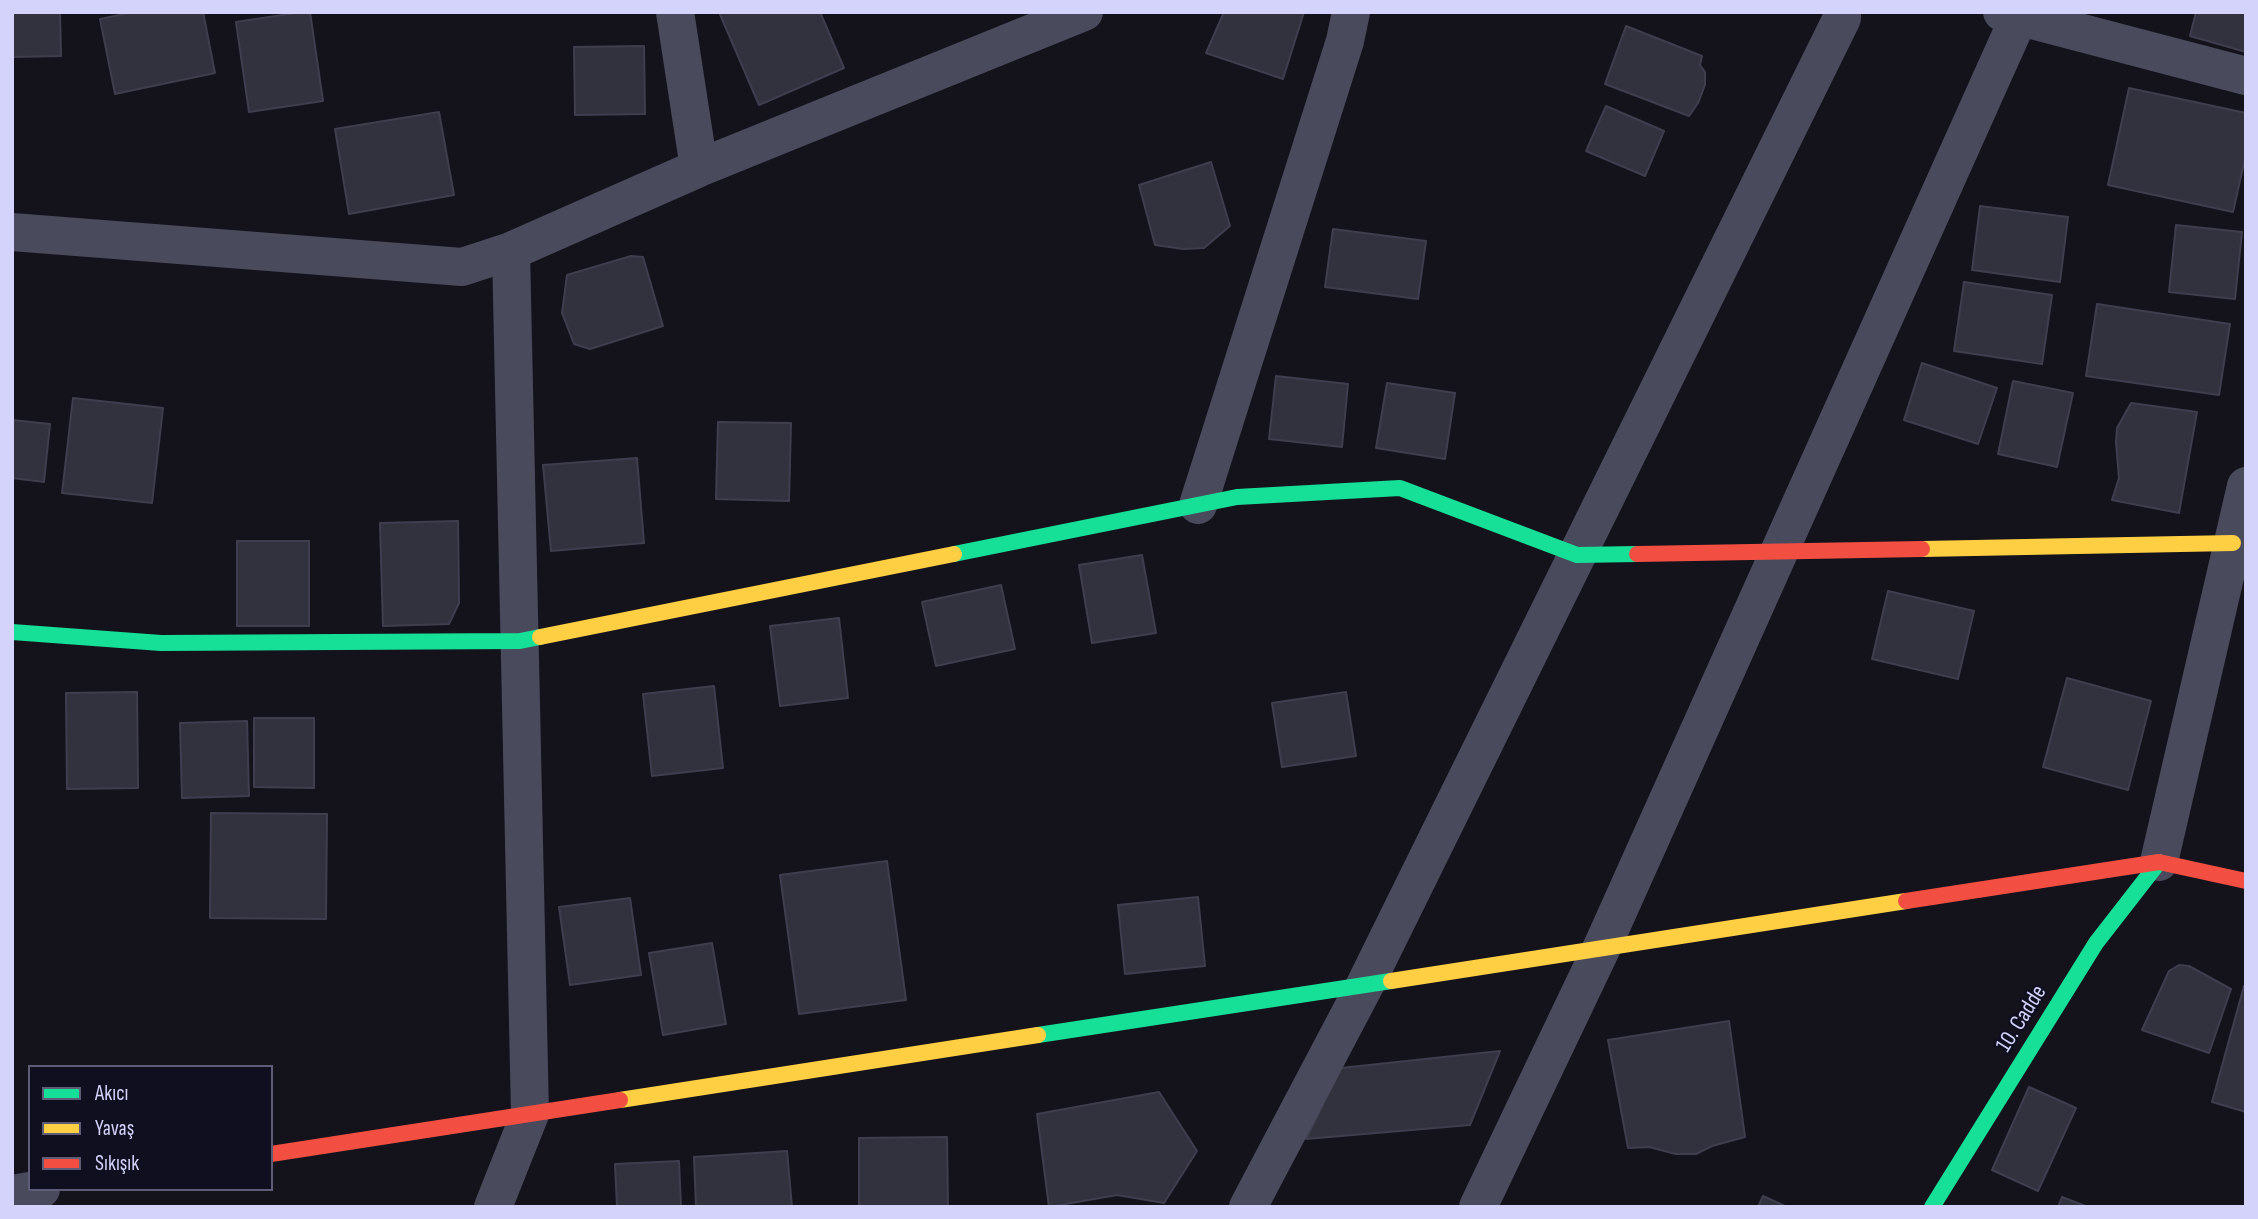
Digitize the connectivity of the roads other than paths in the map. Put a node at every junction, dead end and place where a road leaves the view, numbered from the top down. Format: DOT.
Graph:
graph roads {
  1 [pos="675,12"];
  2 [pos="1084,12"];
  3 [pos="1351,12"];
  4 [pos="1842,12"];
  5 [pos="2010,14"];
  6 [pos="2246,76"];
  7 [pos="699,168"];
  8 [pos="12,232"];
  9 [pos="511,251"];
  10 [pos="2246,486"];
  11 [pos="1198,505"];
  12 [pos="2232,544"];
  13 [pos="1781,551"];
  14 [pos="1577,555"];
  15 [pos="12,632"];
  16 [pos="520,641"];
  17 [pos="2159,862"];
  18 [pos="2246,881"];
  19 [pos="1602,947"];
  20 [pos="1366,983"];
  21 [pos="530,1114"];
  22 [pos="273,1154"];
  23 [pos="29,1191"];
  24 [pos="12,1194"];
  25 [pos="493,1207"];
  26 [pos="1248,1207"];
  27 [pos="1478,1207"];
  28 [pos="1932,1207"];
  1 -- 7 [label="street"];
  2 -- 7 [label="street"];
  3 -- 11 [label="street"];
  4 -- 14 [label="street"];
  5 -- 6 [label="street"];
  5 -- 13 [label="street"];
  7 -- 9 [label="street"];
  8 -- 9 [label="street"];
  9 -- 16 [label="street"];
  10 -- 12 [label="street"];
  11 -- 14 [label="street"];
  11 -- 16 [label="street"];
  12 -- 13 [label="street"];
  12 -- 17 [label="street"];
  13 -- 14 [label="street"];
  13 -- 19 [label="street"];
  14 -- 20 [label="street"];
  15 -- 16 [label="street"];
  16 -- 21 [label="street"];
  17 -- 18 [label="street"];
  17 -- 19 [label="street"];
  17 -- 28 [label="street, 10. Cadde"];
  19 -- 20 [label="street"];
  19 -- 27 [label="street"];
  20 -- 21 [label="street"];
  20 -- 26 [label="street"];
  21 -- 22 [label="street"];
  21 -- 25 [label="street"];
  23 -- 24 [label="street"];
}
